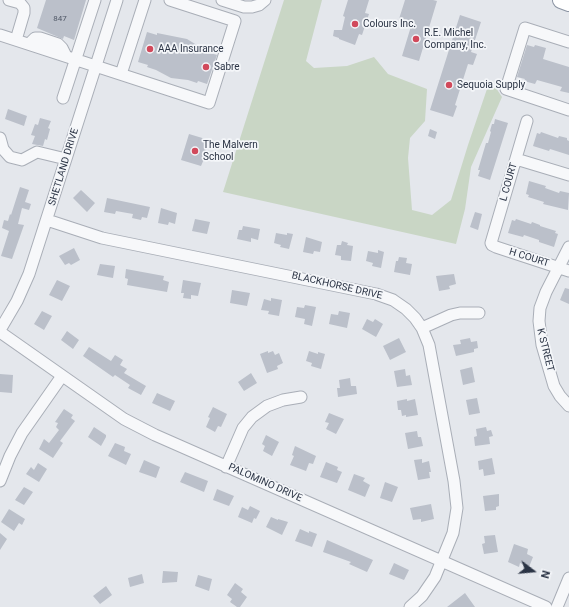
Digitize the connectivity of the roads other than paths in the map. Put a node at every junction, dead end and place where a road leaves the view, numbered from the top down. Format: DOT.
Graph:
graph roads {
  1 [pos="10,0"];
  2 [pos="95,0"];
  3 [pos="116,0"];
  4 [pos="145,0"];
  5 [pos="170,0"];
  6 [pos="222,0"];
  7 [pos="265,0"];
  8 [pos="561,0"];
  9 [pos="569,2"];
  10 [pos="196,4"];
  11 [pos="0,35"];
  12 [pos="16,40"];
  13 [pos="569,42"];
  14 [pos="71,58"];
  15 [pos="96,66"];
  16 [pos="121,74"];
  17 [pos="63,98"];
  18 [pos="569,110"];
  19 [pos="527,121"];
  20 [pos="0,138"];
  21 [pos="66,159"];
  22 [pos="516,159"];
  23 [pos="569,175"];
  24 [pos="47,220"];
  25 [pos="491,243"];
  26 [pos="569,247"];
  27 [pos="564,269"];
  28 [pos="480,313"];
  29 [pos="422,328"];
  30 [pos="0,331"];
  31 [pos="62,376"];
  32 [pos="301,397"];
  33 [pos="569,406"];
  34 [pos="226,467"];
  35 [pos="0,481"];
  36 [pos="442,560"];
  37 [pos="569,578"];
  38 [pos="410,607"];
  39 [pos="546,607"];
  40 [pos="557,607"];
  1 -- 12 [label="street"];
  2 -- 14 [label="street"];
  3 -- 15 [label="street, SHETLAND DRIVE"];
  4 -- 16 [label="street"];
  5 -- 10 [label="street"];
  6 -- 7 [label="street"];
  8 -- 9 [label="highway"];
  10 -- 16 [label="street"];
  11 -- 12 [label="street"];
  12 -- 14 [label="street"];
  13 -- 18 [label="street"];
  14 -- 15 [label="street"];
  14 -- 17 [label="street"];
  15 -- 16 [label="street"];
  15 -- 21 [label="street, SHETLAND DRIVE"];
  19 -- 22 [label="street, L COURT"];
  20 -- 21 [label="street"];
  21 -- 24 [label="street, SHETLAND DRIVE"];
  22 -- 23 [label="street"];
  22 -- 25 [label="street, L COURT"];
  24 -- 29 [label="street, BLACKHORSE DRIVE"];
  24 -- 30 [label="street, SHETLAND DRIVE"];
  25 -- 27 [label="street, H COURT"];
  26 -- 27 [label="street, K STREET"];
  27 -- 33 [label="street, K STREET"];
  28 -- 29 [label="street"];
  29 -- 36 [label="street, BLACKHORSE DRIVE"];
  30 -- 31 [label="street, PALOMINO DRIVE"];
  31 -- 34 [label="street, PALOMINO DRIVE"];
  31 -- 35 [label="street"];
  32 -- 34 [label="street"];
  34 -- 36 [label="street, PALOMINO DRIVE"];
  36 -- 38 [label="street, BLACKHORSE DRIVE"];
  36 -- 39 [label="street, PALOMINO DRIVE"];
  37 -- 40 [label="street"];
}
